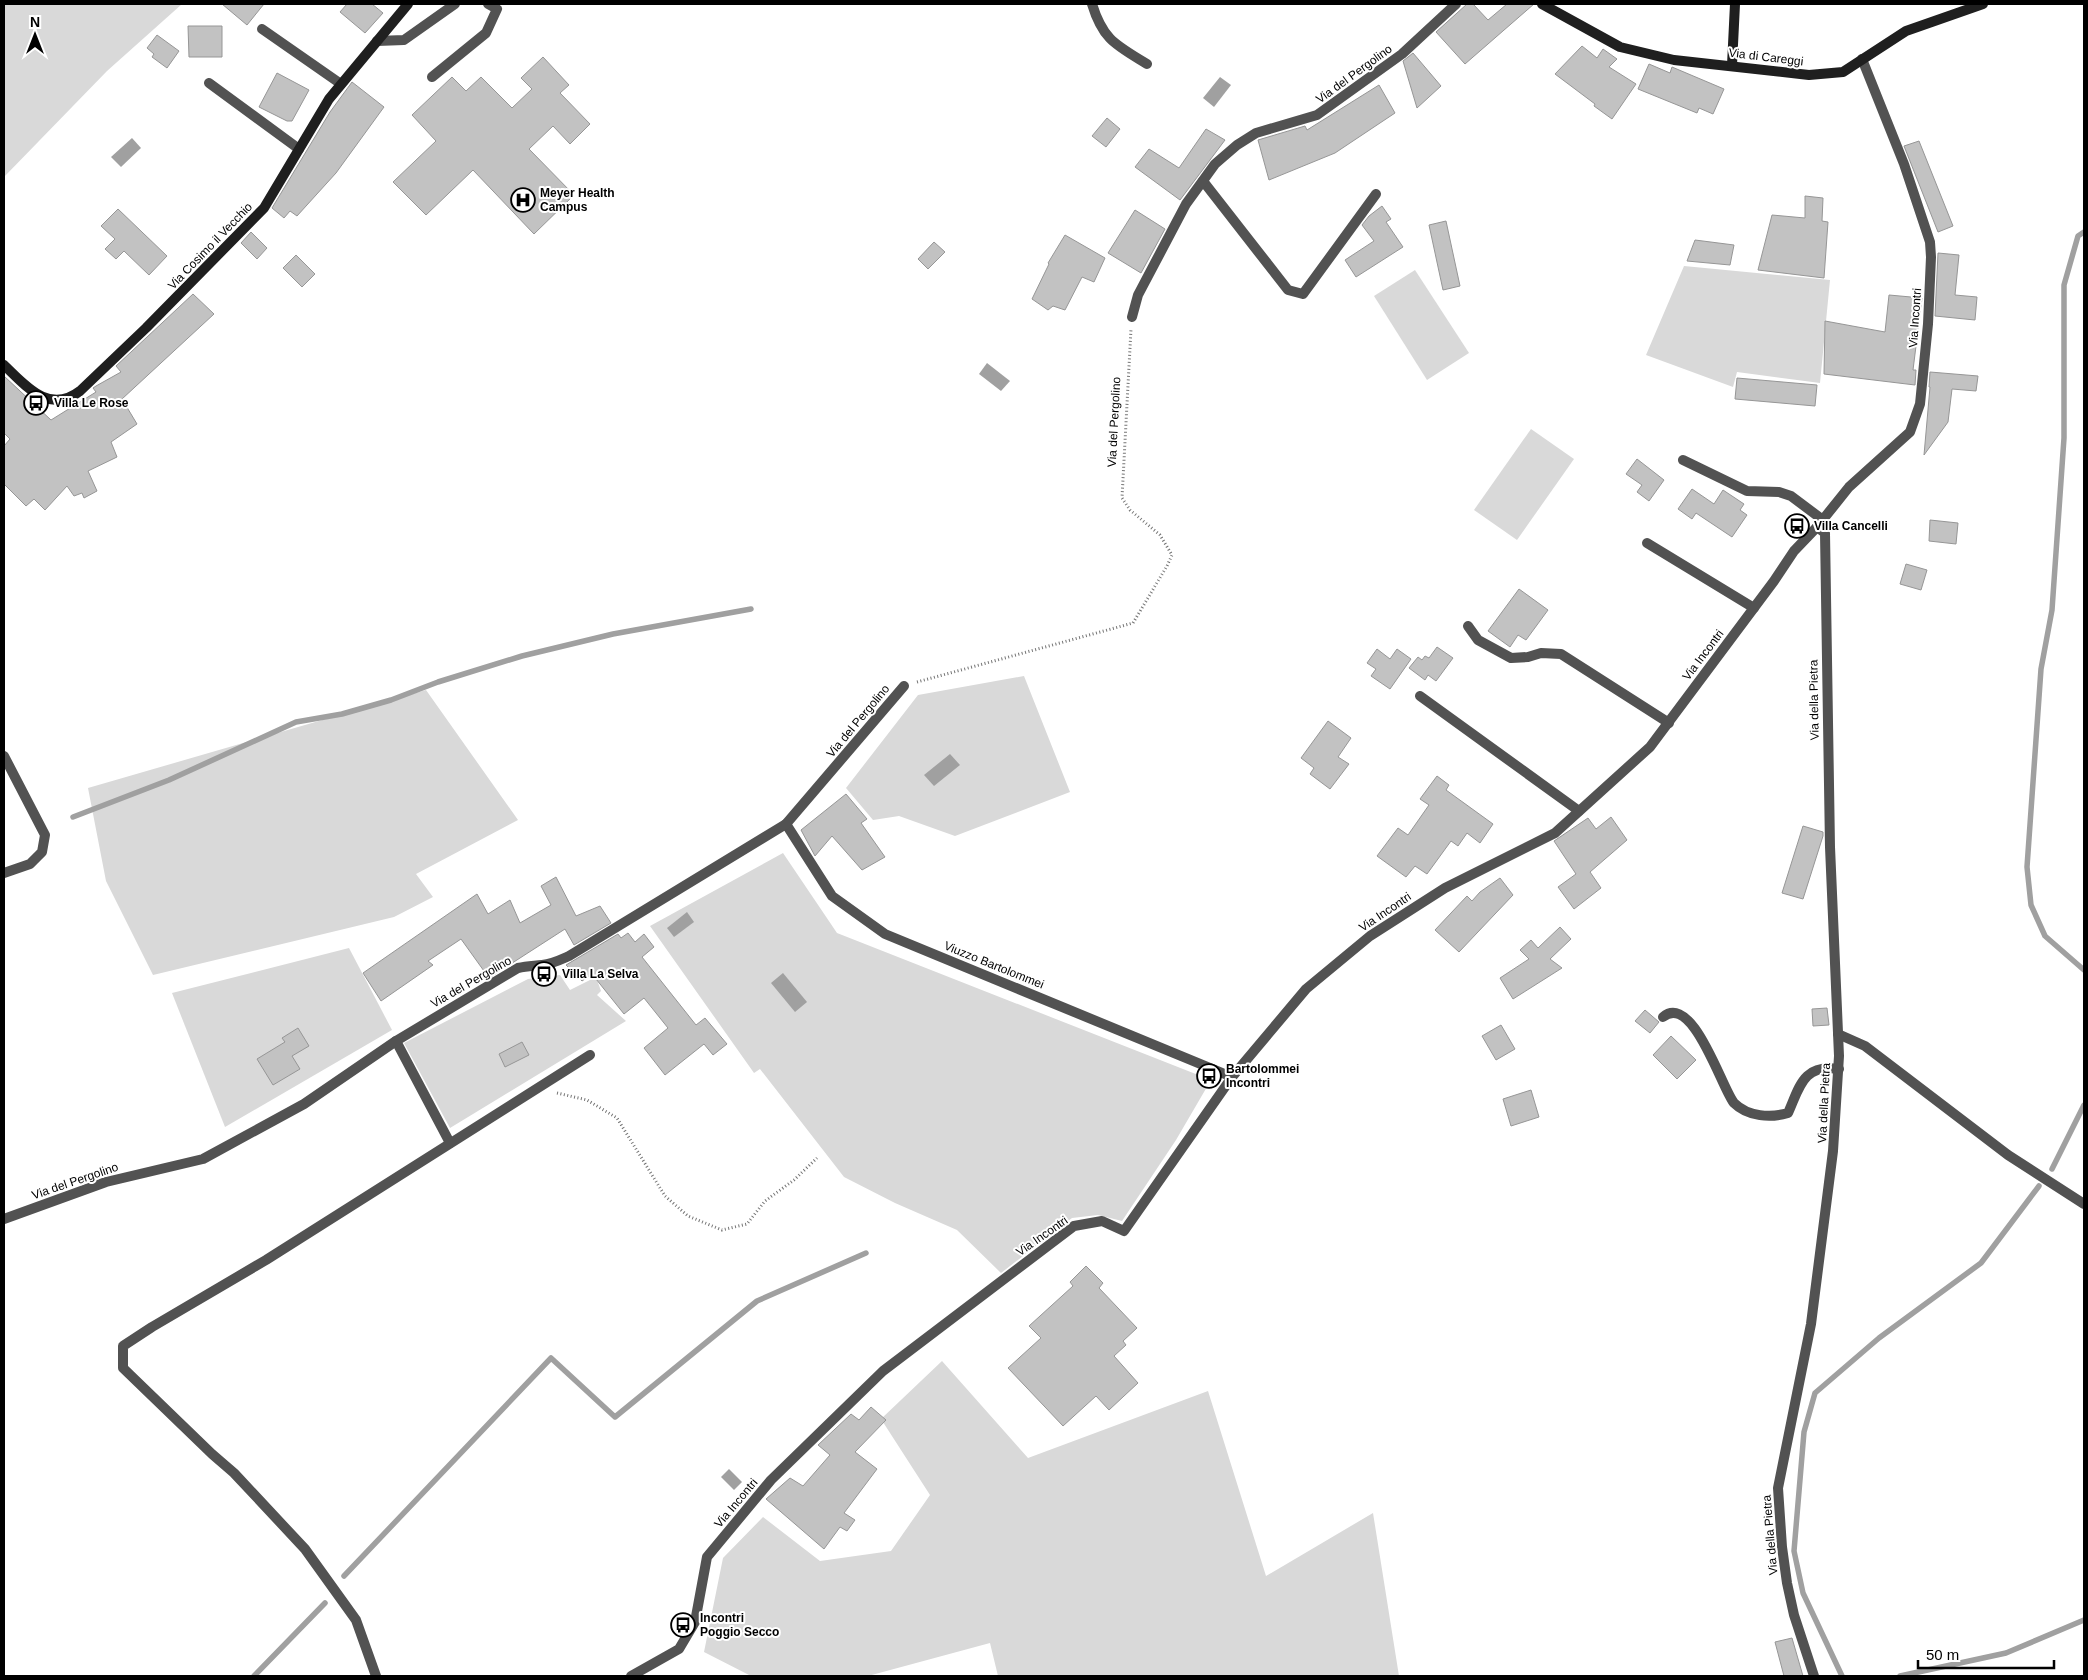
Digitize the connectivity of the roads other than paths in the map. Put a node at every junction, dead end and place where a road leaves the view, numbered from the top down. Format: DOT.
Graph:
graph roads {
  1 [pos="408,4"];
  2 [pos="455,4"];
  3 [pos="488,4"];
  4 [pos="1092,4"];
  5 [pos="1456,4"];
  6 [pos="1542,4"];
  7 [pos="1735,4"];
  8 [pos="1983,4"];
  9 [pos="262,29"];
  10 [pos="377,41"];
  11 [pos="1862,59"];
  12 [pos="1147,64"];
  13 [pos="1732,65"];
  14 [pos="432,77"];
  15 [pos="208,83"];
  16 [pos="341,84"];
  17 [pos="299,149"];
  18 [pos="1202,181"];
  19 [pos="1376,194"];
  20 [pos="1132,317"];
  21 [pos="4,365"];
  22 [pos="1683,460"];
  23 [pos="1820,523"];
  24 [pos="1648,543"];
  25 [pos="1754,608"];
  26 [pos="1468,626"];
  27 [pos="904,686"];
  28 [pos="1420,696"];
  29 [pos="1669,722"];
  30 [pos="4,756"];
  31 [pos="1580,811"];
  32 [pos="786,824"];
  33 [pos="4,873"];
  34 [pos="1663,1017"];
  35 [pos="1838,1034"];
  36 [pos="396,1041"];
  37 [pos="590,1055"];
  38 [pos="1839,1069"];
  39 [pos="1232,1077"];
  40 [pos="450,1143"];
  41 [pos="2084,1204"];
  42 [pos="4,1219"];
  43 [pos="376,1676"];
  44 [pos="631,1676"];
  45 [pos="1814,1676"];
  1 -- 10 [label="street, Via Cosimo il Vecchio"];
  2 -- 10 [label="street"];
  3 -- 14 [label="street"];
  4 -- 12 [label="street"];
  5 -- 18 [label="street, Via del Pergolino"];
  6 -- 13 [label="street, Via di Careggi"];
  7 -- 13 [label="street"];
  8 -- 11 [label="street, Via di Careggi"];
  9 -- 16 [label="street"];
  10 -- 16 [label="street, Via Cosimo il Vecchio"];
  11 -- 13 [label="street, Via di Careggi"];
  11 -- 23 [label="street, Via Incontri"];
  15 -- 17 [label="street"];
  16 -- 17 [label="street, Via Cosimo il Vecchio"];
  17 -- 21 [label="street, Via Cosimo il Vecchio"];
  18 -- 19 [label="street"];
  18 -- 20 [label="street, Via del Pergolino"];
  22 -- 23 [label="street"];
  23 -- 25 [label="street, Via Incontri"];
  23 -- 35 [label="street, Via della Pietra"];
  24 -- 25 [label="street"];
  25 -- 29 [label="street, Via Incontri"];
  26 -- 29 [label="street"];
  27 -- 32 [label="street, Via del Pergolino"];
  28 -- 31 [label="street"];
  29 -- 31 [label="street, Via Incontri"];
  30 -- 33 [label="street"];
  31 -- 39 [label="street, Via Incontri"];
  32 -- 36 [label="street, Via del Pergolino"];
  32 -- 39 [label="street, Viuzzo Bartolommei"];
  34 -- 38 [label="street"];
  35 -- 38 [label="street, Via della Pietra"];
  35 -- 41 [label="street"];
  36 -- 40 [label="street"];
  36 -- 42 [label="street, Via del Pergolino"];
  37 -- 40 [label="street"];
  38 -- 45 [label="street, Via della Pietra"];
  39 -- 44 [label="street, Via Incontri"];
  40 -- 43 [label="street"];
}
